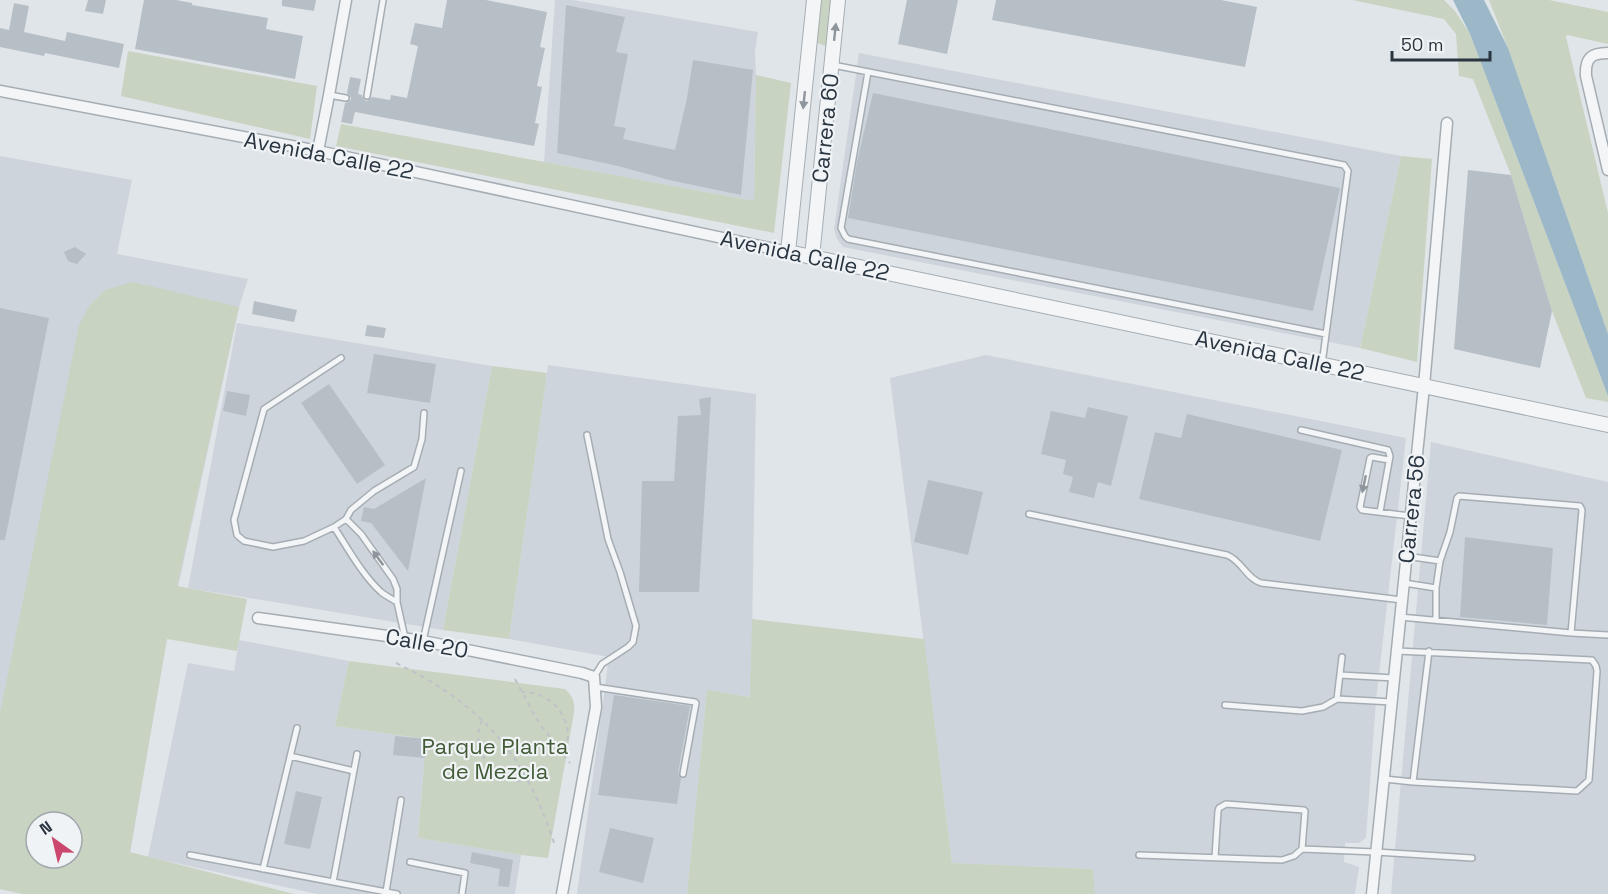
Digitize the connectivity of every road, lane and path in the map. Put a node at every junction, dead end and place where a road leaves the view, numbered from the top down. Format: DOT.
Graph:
graph roads {
  1 [pos="346,0"];
  2 [pos="383,0"];
  3 [pos="814,0"];
  4 [pos="838,0"];
  5 [pos="1608,53"];
  6 [pos="808,61"];
  7 [pos="832,65"];
  8 [pos="867,72"];
  9 [pos="0,91"];
  10 [pos="329,95"];
  11 [pos="367,96"];
  12 [pos="346,98"];
  13 [pos="1447,123"];
  14 [pos="318,151"];
  15 [pos="1608,170"];
  16 [pos="788,252"];
  17 [pos="812,257"];
  18 [pos="1326,334"];
  19 [pos="341,358"];
  20 [pos="1322,364"];
  21 [pos="1424,386"];
  22 [pos="424,413"];
  23 [pos="1608,425"];
  24 [pos="1301,430"];
  25 [pos="587,435"];
  26 [pos="1389,460"];
  27 [pos="461,471"];
  28 [pos="1380,512"];
  29 [pos="1029,514"];
  30 [pos="1410,516"];
  31 [pos="346,519"];
  32 [pos="334,527"];
  33 [pos="1407,556"];
  34 [pos="1440,561"];
  35 [pos="1404,584"];
  36 [pos="1436,588"];
  37 [pos="1402,600"];
  38 [pos="397,602"];
  39 [pos="1400,617"];
  40 [pos="258,618"];
  41 [pos="1436,620"];
  42 [pos="1570,633"];
  43 [pos="1608,634"];
  44 [pos="405,638"];
  45 [pos="423,641"];
  46 [pos="1397,651"];
  47 [pos="1429,651"];
  48 [pos="1342,657"];
  49 [pos="396,663"];
  50 [pos="1340,675"];
  51 [pos="1394,678"];
  52 [pos="515,679"];
  53 [pos="594,682"];
  54 [pos="521,692"];
  55 [pos="1337,699"];
  56 [pos="1392,702"];
  57 [pos="1225,705"];
  58 [pos="482,719"];
  59 [pos="297,728"];
  60 [pos="357,754"];
  61 [pos="290,756"];
  62 [pos="564,756"];
  63 [pos="570,763"];
  64 [pos="354,771"];
  65 [pos="683,774"];
  66 [pos="1384,779"];
  67 [pos="528,781"];
  68 [pos="1413,783"];
  69 [pos="401,800"];
  70 [pos="555,846"];
  71 [pos="1302,849"];
  72 [pos="1376,852"];
  73 [pos="190,855"];
  74 [pos="1139,855"];
  75 [pos="1215,857"];
  76 [pos="1472,858"];
  77 [pos="410,862"];
  78 [pos="263,869"];
  79 [pos="333,882"];
  80 [pos="387,892"];
  81 [pos="397,894"];
  82 [pos="462,894"];
  83 [pos="562,894"];
  84 [pos="1372,894"];
  1 -- 10 [label="street"];
  2 -- 11 [label="lane"];
  3 -- 6 [label="street, Carrera 60"];
  7 -- 4 [label="street, Carrera 60, one-way"];
  5 -- 15 [label="street"];
  6 -- 7 [label="street"];
  6 -- 16 [label="street, Carrera 60, one-way"];
  7 -- 8 [label="lane"];
  7 -- 17 [label="street, Carrera 60"];
  8 -- 18 [label="lane"];
  8 -- 18 [label="lane"];
  9 -- 14 [label="street, Avenida Calle 22"];
  10 -- 12 [label="lane"];
  10 -- 14 [label="street"];
  13 -- 21 [label="street, Carrera 56"];
  14 -- 16 [label="street, Avenida Calle 22"];
  16 -- 17 [label="street, Avenida Calle 22"];
  17 -- 20 [label="street, Avenida Calle 22"];
  18 -- 20 [label="lane"];
  19 -- 32 [label="lane"];
  20 -- 21 [label="street, Avenida Calle 22"];
  21 -- 23 [label="street, Avenida Calle 22"];
  21 -- 30 [label="street, Carrera 56"];
  22 -- 31 [label="lane"];
  24 -- 26 [label="lane"];
  25 -- 53 [label="lane"];
  26 -- 28 [label="lane"];
  26 -- 28 [label="lane, one-way"];
  27 -- 45 [label="lane"];
  28 -- 30 [label="lane"];
  29 -- 37 [label="lane"];
  30 -- 33 [label="street, Carrera 56"];
  31 -- 32 [label="lane"];
  38 -- 31 [label="lane, one-way"];
  32 -- 38 [label="lane"];
  33 -- 34 [label="lane"];
  33 -- 35 [label="street, Carrera 56"];
  34 -- 36 [label="lane"];
  34 -- 42 [label="lane"];
  35 -- 36 [label="lane"];
  35 -- 37 [label="street, Carrera 56"];
  36 -- 41 [label="lane"];
  37 -- 39 [label="street, Carrera 56"];
  38 -- 44 [label="lane"];
  39 -- 41 [label="lane"];
  39 -- 46 [label="street, Carrera 56"];
  40 -- 44 [label="street, Calle 20"];
  41 -- 42 [label="lane"];
  42 -- 43 [label="lane"];
  44 -- 45 [label="street, Calle 20"];
  45 -- 53 [label="street, Calle 20"];
  46 -- 47 [label="lane"];
  46 -- 51 [label="street, Carrera 56"];
  47 -- 68 [label="lane"];
  47 -- 68 [label="lane"];
  48 -- 50 [label="lane"];
  49 -- 58 [label="path"];
  50 -- 51 [label="lane"];
  50 -- 55 [label="lane"];
  51 -- 56 [label="street, Carrera 56"];
  52 -- 54 [label="path"];
  53 -- 65 [label="lane"];
  53 -- 83 [label="street"];
  54 -- 62 [label="path"];
  54 -- 62 [label="path"];
  55 -- 56 [label="lane"];
  55 -- 57 [label="lane"];
  56 -- 66 [label="street, Carrera 56"];
  58 -- 67 [label="path"];
  58 -- 67 [label="path"];
  59 -- 61 [label="lane"];
  60 -- 64 [label="lane"];
  61 -- 64 [label="lane"];
  61 -- 78 [label="lane"];
  62 -- 63 [label="path"];
  64 -- 79 [label="lane"];
  66 -- 68 [label="lane"];
  66 -- 72 [label="street, Carrera 56"];
  67 -- 70 [label="path"];
  69 -- 80 [label="lane"];
  71 -- 72 [label="lane"];
  71 -- 75 [label="lane"];
  71 -- 75 [label="lane"];
  72 -- 76 [label="lane"];
  72 -- 84 [label="street, Carrera 56"];
  73 -- 78 [label="lane"];
  74 -- 75 [label="lane"];
  77 -- 82 [label="lane"];
  78 -- 79 [label="lane"];
  79 -- 80 [label="lane"];
  80 -- 81 [label="lane"];
}
